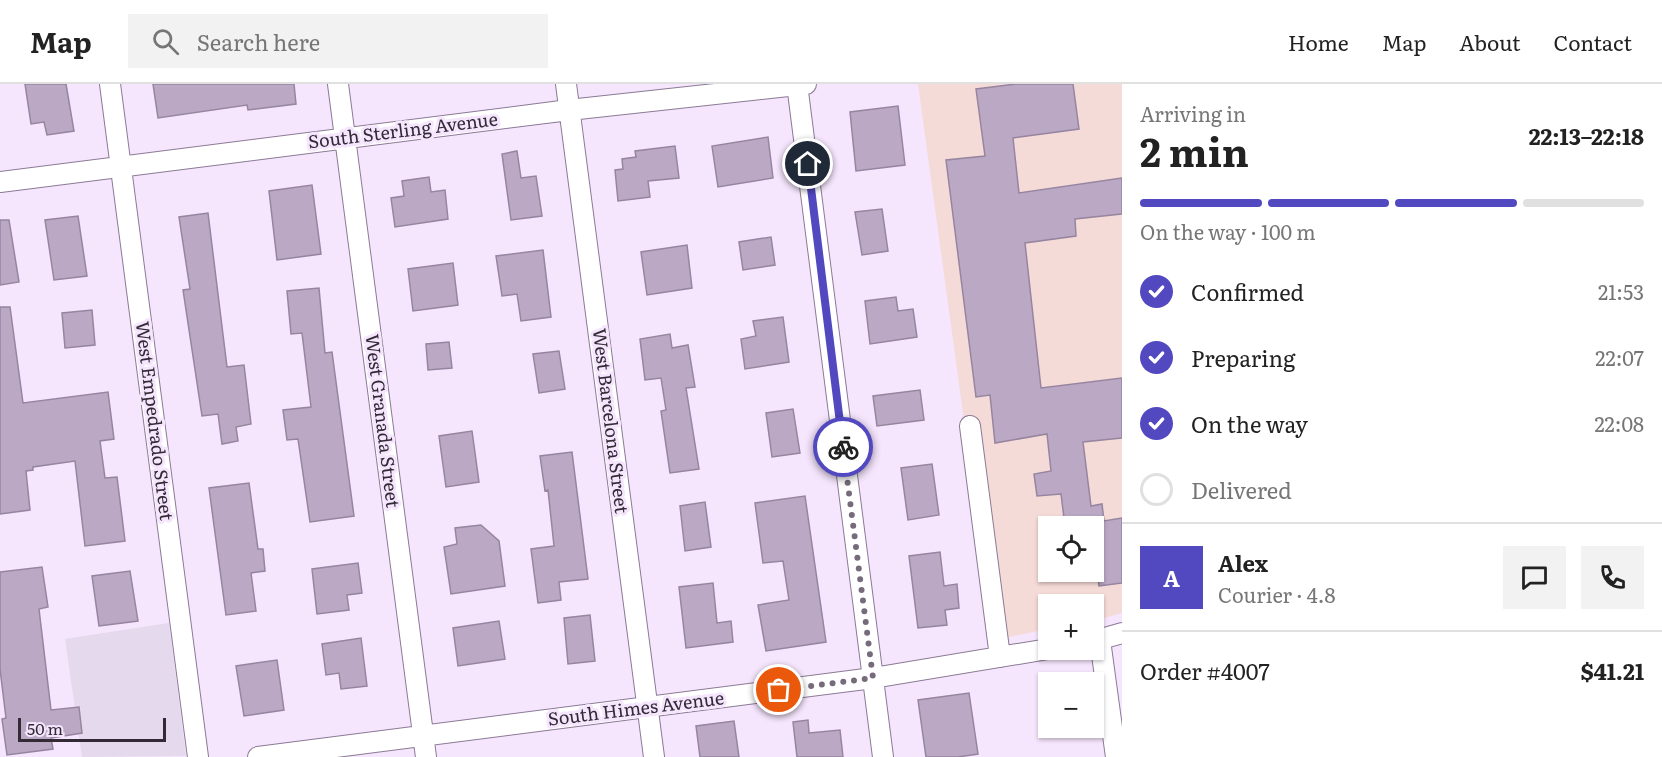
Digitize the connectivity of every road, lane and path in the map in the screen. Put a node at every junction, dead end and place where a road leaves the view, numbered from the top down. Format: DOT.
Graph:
graph roads {
  1 [pos="110,84"];
  2 [pos="338,84"];
  3 [pos="566,84"];
  4 [pos="797,84"];
  5 [pos="806,84"];
  6 [pos="569,110"];
  7 [pos="345,138"];
  8 [pos="121,168"];
  9 [pos="0,183"];
  10 [pos="970,426"];
  11 [pos="1122,633"];
  12 [pos="1104,638"];
  13 [pos="1038,650"];
  14 [pos="1000,657"];
  15 [pos="1100,660"];
  16 [pos="873,678"];
  17 [pos="648,707"];
  18 [pos="423,736"];
  19 [pos="198,757"];
  20 [pos="258,757"];
  21 [pos="426,757"];
  22 [pos="654,757"];
  23 [pos="883,757"];
  24 [pos="1116,757"];
  1 -- 8 [label="street, West Empedrado Street"];
  2 -- 7 [label="street, West Granada Street"];
  3 -- 6 [label="street, West Barcelona Street"];
  4 -- 5 [label="street, South Sterling Avenue"];
  4 -- 6 [label="street, South Sterling Avenue"];
  4 -- 16 [label="street"];
  6 -- 7 [label="street, South Sterling Avenue"];
  6 -- 17 [label="street, West Barcelona Street"];
  7 -- 8 [label="street, South Sterling Avenue"];
  7 -- 18 [label="street, West Granada Street"];
  8 -- 9 [label="street, South Sterling Avenue"];
  8 -- 19 [label="street, West Empedrado Street"];
  10 -- 14 [label="street"];
  11 -- 12 [label="street"];
  13 -- 14 [label="street, South Himes Avenue"];
  14 -- 16 [label="street, South Himes Avenue"];
  15 -- 24 [label="street"];
  16 -- 17 [label="street, South Himes Avenue"];
  16 -- 23 [label="street"];
  17 -- 18 [label="street, South Himes Avenue"];
  17 -- 22 [label="street, West Barcelona Street"];
  18 -- 20 [label="street, South Himes Avenue"];
  18 -- 21 [label="street, West Granada Street"];
}
